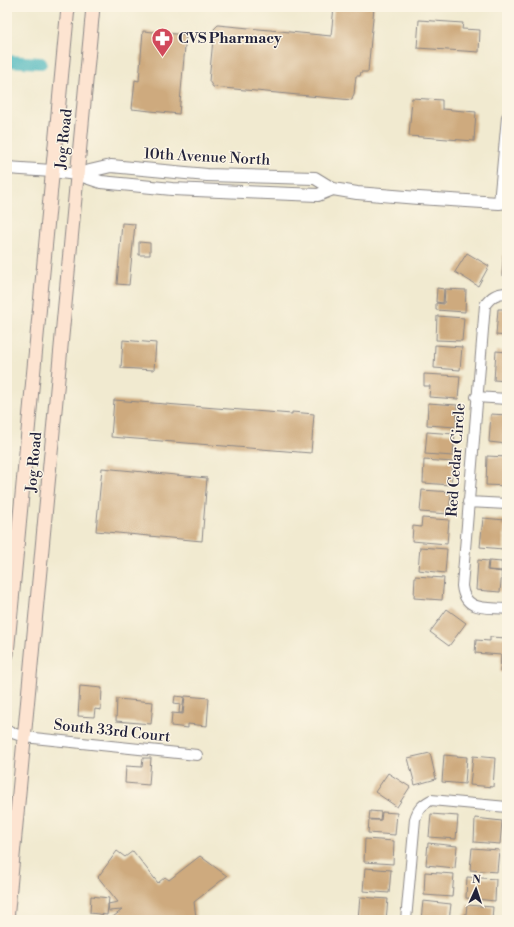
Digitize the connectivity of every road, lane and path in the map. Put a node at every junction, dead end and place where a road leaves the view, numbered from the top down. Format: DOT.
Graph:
graph roads {
  1 [pos="68,7"];
  2 [pos="93,7"];
  3 [pos="507,117"];
  4 [pos="7,168"];
  5 [pos="52,171"];
  6 [pos="77,174"];
  7 [pos="333,189"];
  8 [pos="504,204"];
  9 [pos="507,293"];
  10 [pos="476,396"];
  11 [pos="507,399"];
  12 [pos="468,502"];
  13 [pos="507,504"];
  14 [pos="507,609"];
  15 [pos="7,654"];
  16 [pos="7,731"];
  17 [pos="24,737"];
  18 [pos="197,755"];
  19 [pos="507,807"];
  20 [pos="7,920"];
  21 [pos="406,920"];
  1 -- 5 [label="main road, Jog Road"];
  2 -- 6 [label="main road, Jog Road"];
  3 -- 8 [label="street"];
  4 -- 5 [label="street, 10th Avenue North"];
  5 -- 6 [label="street, 10th Avenue North"];
  5 -- 15 [label="main road, Jog Road"];
  6 -- 7 [label="street, 10th Avenue North"];
  6 -- 7 [label="street, 10th Avenue North"];
  6 -- 17 [label="main road, Jog Road"];
  7 -- 8 [label="street, 10th Avenue North"];
  9 -- 10 [label="street, Red Cedar Circle"];
  10 -- 11 [label="street"];
  10 -- 12 [label="street, Red Cedar Circle"];
  12 -- 13 [label="street"];
  12 -- 14 [label="street, Red Cedar Circle"];
  16 -- 17 [label="street, South 33rd Court"];
  17 -- 18 [label="street, South 33rd Court"];
  17 -- 20 [label="main road, Jog Road"];
  19 -- 21 [label="street"];
}
